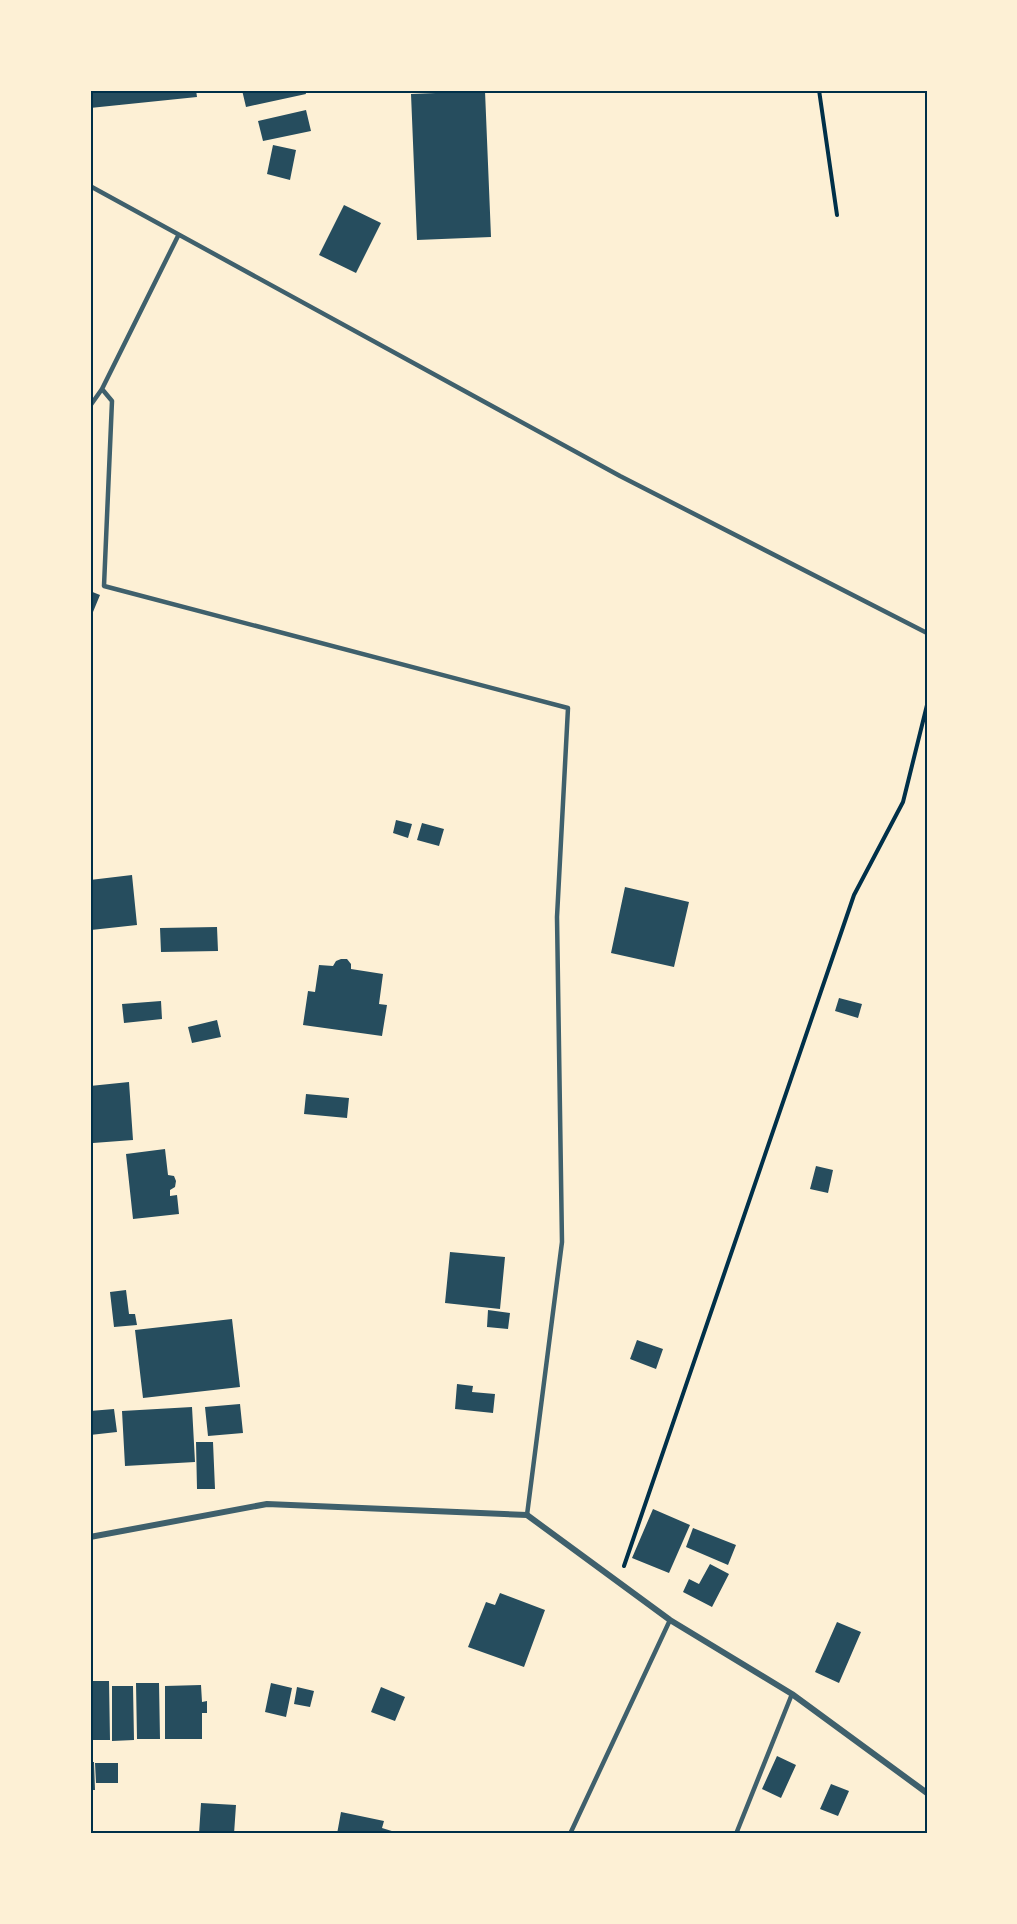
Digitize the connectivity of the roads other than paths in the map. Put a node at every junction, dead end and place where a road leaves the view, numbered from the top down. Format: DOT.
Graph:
graph roads {
  1 [pos="90,186"];
  2 [pos="178,236"];
  3 [pos="102,389"];
  4 [pos="90,406"];
  5 [pos="927,633"];
  6 [pos="527,1515"];
  7 [pos="90,1537"];
  8 [pos="670,1620"];
  9 [pos="792,1694"];
  10 [pos="927,1792"];
  11 [pos="570,1834"];
  12 [pos="736,1834"];
  1 -- 2 [label="lane"];
  2 -- 3 [label="lane"];
  2 -- 5 [label="lane"];
  3 -- 4 [label="lane"];
  3 -- 6 [label="lane"];
  6 -- 7 [label="street"];
  6 -- 8 [label="street"];
  8 -- 9 [label="street"];
  8 -- 11 [label="lane"];
  9 -- 10 [label="street"];
  9 -- 12 [label="lane"];
}
